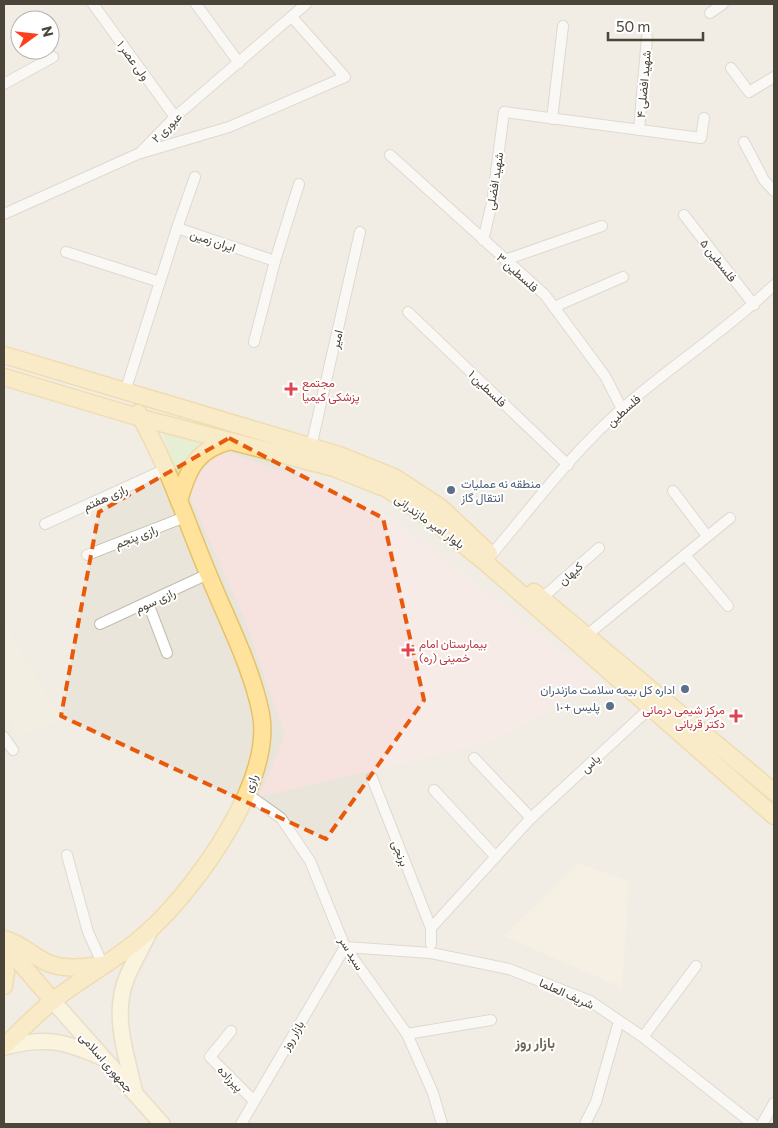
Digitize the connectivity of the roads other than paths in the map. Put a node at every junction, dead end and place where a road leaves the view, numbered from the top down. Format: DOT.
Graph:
graph roads {
  1 [pos="93,4"];
  2 [pos="196,4"];
  3 [pos="306,4"];
  4 [pos="723,4"];
  5 [pos="710,13"];
  6 [pos="292,18"];
  7 [pos="563,26"];
  8 [pos="647,37"];
  9 [pos="48,60"];
  10 [pos="239,63"];
  11 [pos="731,68"];
  12 [pos="774,77"];
  13 [pos="4,84"];
  14 [pos="175,117"];
  15 [pos="704,118"];
  16 [pos="552,119"];
  17 [pos="639,130"];
  18 [pos="744,142"];
  19 [pos="140,153"];
  20 [pos="390,155"];
  21 [pos="195,177"];
  22 [pos="299,184"];
  23 [pos="774,192"];
  24 [pos="4,214"];
  25 [pos="684,215"];
  26 [pos="602,226"];
  27 [pos="177,228"];
  28 [pos="360,232"];
  29 [pos="483,240"];
  30 [pos="66,252"];
  31 [pos="505,260"];
  32 [pos="275,261"];
  33 [pos="623,277"];
  34 [pos="160,282"];
  35 [pos="774,286"];
  36 [pos="754,305"];
  37 [pos="554,307"];
  38 [pos="408,312"];
  39 [pos="254,342"];
  40 [pos="4,355"];
  41 [pos="4,377"];
  42 [pos="125,392"];
  43 [pos="622,409"];
  44 [pos="141,418"];
  45 [pos="230,441"];
  46 [pos="311,447"];
  47 [pos="568,465"];
  48 [pos="166,469"];
  49 [pos="673,491"];
  50 [pos="178,501"];
  51 [pos="185,517"];
  52 [pos="730,518"];
  53 [pos="44,524"];
  54 [pos="707,536"];
  55 [pos="598,548"];
  56 [pos="87,555"];
  57 [pos="491,555"];
  58 [pos="685,555"];
  59 [pos="208,574"];
  60 [pos="542,598"];
  61 [pos="148,603"];
  62 [pos="728,606"];
  63 [pos="100,624"];
  64 [pos="586,636"];
  65 [pos="167,653"];
  66 [pos="650,708"];
  67 [pos="4,737"];
  68 [pos="13,750"];
  69 [pos="474,758"];
  70 [pos="372,778"];
  71 [pos="434,790"];
  72 [pos="774,792"];
  73 [pos="247,794"];
  74 [pos="774,816"];
  75 [pos="531,818"];
  76 [pos="67,855"];
  77 [pos="496,857"];
  78 [pos="151,928"];
  79 [pos="431,928"];
  80 [pos="4,939"];
  81 [pos="4,944"];
  82 [pos="431,944"];
  83 [pos="345,947"];
  84 [pos="4,963"];
  85 [pos="103,965"];
  86 [pos="696,966"];
  87 [pos="4,986"];
  88 [pos="53,1000"];
  89 [pos="491,1020"];
  90 [pos="619,1021"];
  91 [pos="231,1031"];
  92 [pos="407,1034"];
  93 [pos="643,1037"];
  94 [pos="4,1046"];
  95 [pos="104,1059"];
  96 [pos="135,1094"];
  97 [pos="254,1101"];
  98 [pos="774,1104"];
  99 [pos="162,1124"];
  100 [pos="241,1124"];
  101 [pos="442,1124"];
  102 [pos="585,1124"];
  103 [pos="753,1124"];
  104 [pos="762,1124"];
  1 -- 14 [label="street, ولی عصر ۱"];
  2 -- 10 [label="street"];
  3 -- 6 [label="street, عبوری ۲"];
  4 -- 5 [label="street"];
  6 -- 10 [label="street, عبوری ۲"];
  6 -- 19 [label="street"];
  7 -- 16 [label="street"];
  8 -- 17 [label="street, شهید افضلی ۴"];
  9 -- 13 [label="street"];
  10 -- 14 [label="street, عبوری ۲"];
  11 -- 12 [label="street"];
  14 -- 19 [label="street, عبوری ۲"];
  15 -- 17 [label="street"];
  16 -- 17 [label="street"];
  16 -- 29 [label="street, شهید افضلی"];
  18 -- 23 [label="street"];
  19 -- 24 [label="street, عبوری ۲"];
  20 -- 29 [label="street, فلسطین ۳"];
  21 -- 27 [label="street"];
  22 -- 32 [label="street"];
  25 -- 36 [label="street, فلسطین ۵"];
  26 -- 31 [label="street"];
  27 -- 32 [label="street, ایران زمین"];
  27 -- 34 [label="street, ایران زمین"];
  28 -- 46 [label="street, امیر"];
  29 -- 31 [label="street, فلسطین ۳"];
  30 -- 34 [label="street"];
  31 -- 37 [label="street, فلسطین ۳"];
  32 -- 39 [label="street"];
  33 -- 37 [label="street"];
  34 -- 42 [label="street, ایران زمین"];
  35 -- 36 [label="street, فلسطین"];
  36 -- 43 [label="street, فلسطین"];
  37 -- 43 [label="street, فلسطین ۳"];
  38 -- 47 [label="street, فلسطین ۱"];
  40 -- 42 [label="main road, بلوار امیر مازندرانی"];
  41 -- 44 [label="main road, بلوار امیر مازندرانی"];
  42 -- 44 [label="main road, رازی"];
  42 -- 46 [label="main road, بلوار امیر مازندرانی"];
  43 -- 47 [label="street, فلسطین"];
  44 -- 45 [label="main road, بلوار امیر مازندرانی"];
  44 -- 48 [label="main road, رازی"];
  45 -- 50 [label="main road"];
  45 -- 66 [label="main road, بلوار امیر مازندرانی"];
  46 -- 57 [label="main road, بلوار امیر مازندرانی"];
  47 -- 57 [label="street, فلسطین"];
  48 -- 50 [label="main road, رازی"];
  48 -- 53 [label="street, رازی هفتم"];
  49 -- 54 [label="street"];
  50 -- 51 [label="main road, رازی"];
  51 -- 56 [label="street, رازی پنجم"];
  51 -- 59 [label="main road, رازی"];
  52 -- 54 [label="street"];
  54 -- 58 [label="street"];
  55 -- 60 [label="street, کیهان"];
  57 -- 60 [label="main road, بلوار امیر مازندرانی"];
  58 -- 62 [label="street"];
  58 -- 64 [label="street"];
  59 -- 61 [label="street, رازی سوم"];
  59 -- 73 [label="main road, رازی"];
  60 -- 64 [label="main road, بلوار امیر مازندرانی"];
  61 -- 63 [label="street, رازی سوم"];
  61 -- 65 [label="street"];
  64 -- 72 [label="main road, بلوار امیر مازندرانی"];
  66 -- 74 [label="main road, بلوار امیر مازندرانی"];
  66 -- 75 [label="street, یاس"];
  67 -- 68 [label="street"];
  69 -- 75 [label="street"];
  70 -- 79 [label="street, برنجی"];
  71 -- 77 [label="street"];
  73 -- 78 [label="main road, رازی"];
  73 -- 83 [label="street, سید سر"];
  75 -- 77 [label="street, یاس"];
  76 -- 85 [label="street"];
  77 -- 79 [label="street, یاس"];
  78 -- 85 [label="main road, رازی"];
  78 -- 96 [label="main road"];
  79 -- 82 [label="street"];
  80 -- 85 [label="main road"];
  81 -- 88 [label="main road"];
  83 -- 90 [label="street, شریف العلما"];
  83 -- 92 [label="street, سید سر"];
  83 -- 97 [label="street, بازار روز"];
  84 -- 87 [label="main road"];
  85 -- 88 [label="main road, رازی"];
  86 -- 93 [label="street"];
  88 -- 94 [label="main road, رازی"];
  88 -- 95 [label="main road, جمهوری اسلامی"];
  89 -- 92 [label="street"];
  90 -- 93 [label="street, شریف العلما"];
  90 -- 102 [label="street"];
  91 -- 97 [label="street, پیرزاده"];
  92 -- 101 [label="street, سید سر"];
  93 -- 103 [label="street, شریف العلما"];
  94 -- 95 [label="main road"];
  95 -- 96 [label="main road, جمهوری اسلامی"];
  96 -- 99 [label="main road, جمهوری اسلامی"];
  97 -- 100 [label="street, بازار روز"];
  98 -- 104 [label="street"];
}
